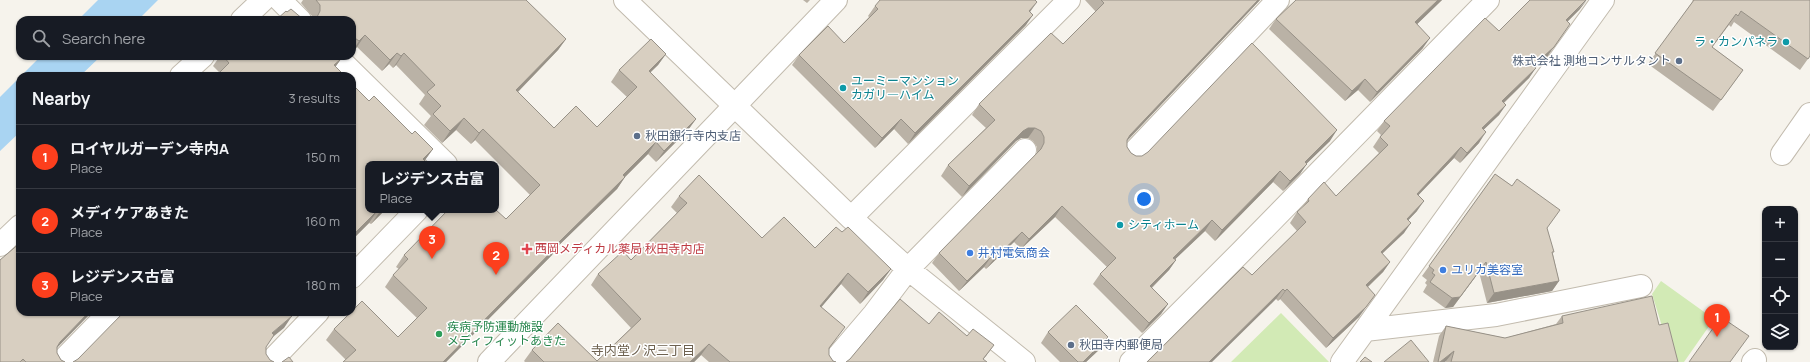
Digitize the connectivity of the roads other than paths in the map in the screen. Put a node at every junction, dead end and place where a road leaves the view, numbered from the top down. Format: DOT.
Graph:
graph roads {
  1 [pos="263,0"];
  2 [pos="280,0"];
  3 [pos="625,0"];
  4 [pos="836,0"];
  5 [pos="1069,0"];
  6 [pos="1278,0"];
  7 [pos="1488,0"];
  8 [pos="1603,0"];
  9 [pos="246,16"];
  10 [pos="296,16"];
  11 [pos="199,60"];
  12 [pos="185,72"];
  13 [pos="356,80"];
  14 [pos="734,105"];
  15 [pos="1810,114"];
  16 [pos="1025,150"];
  17 [pos="1132,154"];
  18 [pos="1782,154"];
  19 [pos="443,161"];
  20 [pos="414,213"];
  21 [pos="851,218"];
  22 [pos="16,230"];
  23 [pos="0,245"];
  24 [pos="908,270"];
  25 [pos="356,273"];
  26 [pos="1641,286"];
  27 [pos="106,316"];
  28 [pos="314,316"];
  29 [pos="1365,330"];
  30 [pos="61,362"];
  31 [pos="270,362"];
  32 [pos="489,362"];
  33 [pos="833,362"];
  34 [pos="1024,362"];
  35 [pos="1131,362"];
  36 [pos="1342,362"];
  1 -- 9 [label="street"];
  2 -- 10 [label="street"];
  3 -- 14 [label="street"];
  4 -- 14 [label="street"];
  5 -- 21 [label="street"];
  6 -- 17 [label="street"];
  7 -- 35 [label="street"];
  8 -- 29 [label="street"];
  11 -- 12 [label="street"];
  13 -- 19 [label="street"];
  14 -- 21 [label="street"];
  14 -- 32 [label="street"];
  15 -- 18 [label="street"];
  16 -- 24 [label="street"];
  20 -- 25 [label="street"];
  21 -- 24 [label="street"];
  22 -- 23 [label="street"];
  24 -- 33 [label="street"];
  24 -- 34 [label="street"];
  26 -- 29 [label="street"];
  27 -- 30 [label="street"];
  28 -- 31 [label="street"];
  29 -- 36 [label="street"];
}
